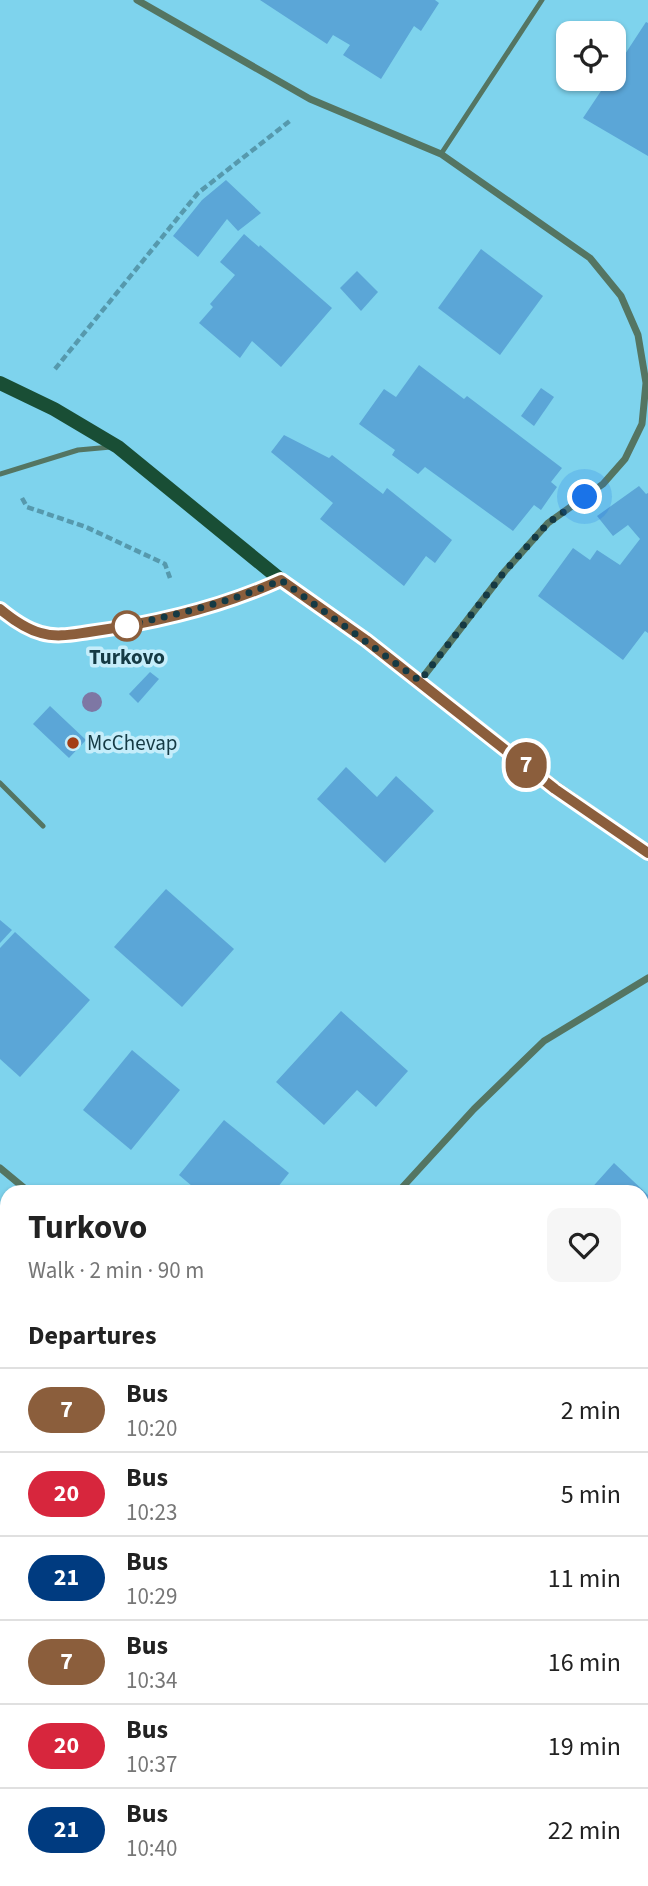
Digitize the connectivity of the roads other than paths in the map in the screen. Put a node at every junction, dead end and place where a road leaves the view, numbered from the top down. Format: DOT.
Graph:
graph roads {
  1 [pos="137,0"];
  2 [pos="542,0"];
  3 [pos="440,154"];
  4 [pos="0,383"];
  5 [pos="645,426"];
  6 [pos="118,447"];
  7 [pos="0,474"];
  8 [pos="281,580"];
  9 [pos="0,609"];
  10 [pos="420,681"];
  11 [pos="0,783"];
  12 [pos="43,826"];
  13 [pos="648,853"];
  14 [pos="648,978"];
  15 [pos="0,1168"];
  16 [pos="21,1185"];
  17 [pos="404,1185"];
  1 -- 3 [label="street"];
  2 -- 3 [label="lane"];
  3 -- 5 [label="street"];
  4 -- 6 [label="main road"];
  5 -- 10 [label="street"];
  6 -- 7 [label="lane"];
  6 -- 8 [label="main road"];
  8 -- 9 [label="lane"];
  8 -- 10 [label="main road"];
  10 -- 13 [label="main road"];
  11 -- 12 [label="lane"];
  14 -- 17 [label="street"];
  15 -- 16 [label="street"];
}
